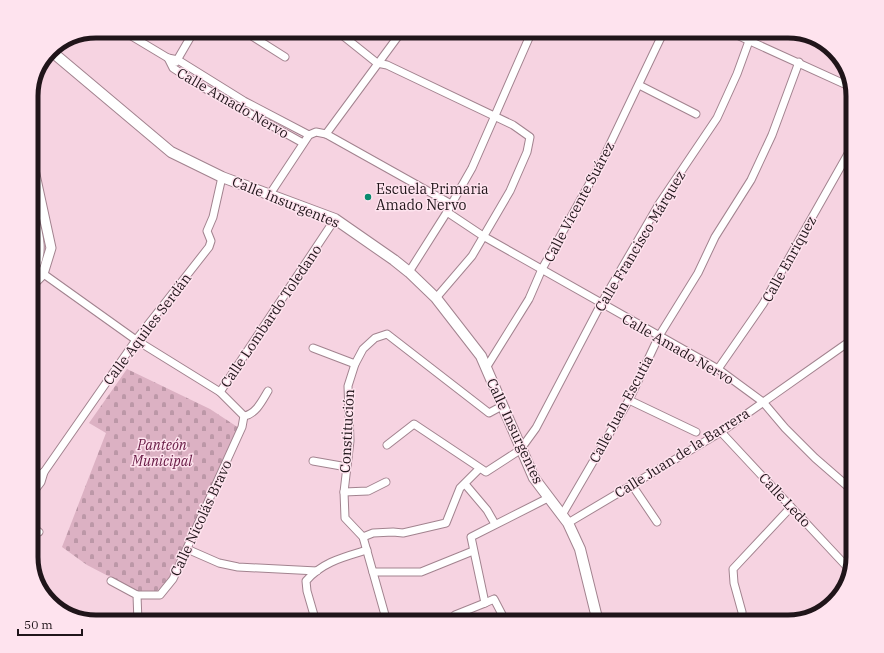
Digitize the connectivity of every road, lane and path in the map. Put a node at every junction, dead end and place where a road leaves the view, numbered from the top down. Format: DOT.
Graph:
graph roads {
  1 [pos="135,38"];
  2 [pos="190,38"];
  3 [pos="255,38"];
  4 [pos="346,38"];
  5 [pos="397,38"];
  6 [pos="529,38"];
  7 [pos="661,38"];
  8 [pos="741,38"];
  9 [pos="751,38"];
  10 [pos="749,42"];
  11 [pos="55,55"];
  12 [pos="285,57"];
  13 [pos="168,58"];
  14 [pos="178,60"];
  15 [pos="799,62"];
  16 [pos="377,63"];
  17 [pos="173,68"];
  18 [pos="845,84"];
  19 [pos="638,85"];
  20 [pos="239,98"];
  21 [pos="234,105"];
  22 [pos="696,114"];
  23 [pos="495,117"];
  24 [pos="326,134"];
  25 [pos="309,135"];
  26 [pos="303,143"];
  27 [pos="846,158"];
  28 [pos="222,177"];
  29 [pos="38,188"];
  30 [pos="270,194"];
  31 [pos="451,204"];
  32 [pos="447,212"];
  33 [pos="335,219"];
  34 [pos="483,236"];
  35 [pos="38,237"];
  36 [pos="38,251"];
  37 [pos="542,269"];
  38 [pos="38,271"];
  39 [pos="409,272"];
  40 [pos="43,274"];
  41 [pos="38,279"];
  42 [pos="436,298"];
  43 [pos="601,304"];
  44 [pos="659,336"];
  45 [pos="136,340"];
  46 [pos="846,344"];
  47 [pos="313,348"];
  48 [pos="355,364"];
  49 [pos="486,368"];
  50 [pos="718,369"];
  51 [pos="268,391"];
  52 [pos="220,392"];
  53 [pos="629,400"];
  54 [pos="763,402"];
  55 [pos="502,406"];
  56 [pos="244,416"];
  57 [pos="696,432"];
  58 [pos="721,432"];
  59 [pos="387,444"];
  60 [pos="520,450"];
  61 [pos="313,461"];
  62 [pos="347,467"];
  63 [pos="480,469"];
  64 [pos="44,472"];
  65 [pos="38,475"];
  66 [pos="38,481"];
  67 [pos="41,482"];
  68 [pos="386,482"];
  69 [pos="465,484"];
  70 [pos="632,485"];
  71 [pos="846,485"];
  72 [pos="38,486"];
  73 [pos="344,492"];
  74 [pos="548,498"];
  75 [pos="791,507"];
  76 [pos="565,519"];
  77 [pos="658,522"];
  78 [pos="495,524"];
  79 [pos="363,537"];
  80 [pos="187,549"];
  81 [pos="367,550"];
  82 [pos="473,551"];
  83 [pos="846,565"];
  84 [pos="317,571"];
  85 [pos="373,572"];
  86 [pos="111,581"];
  87 [pos="137,595"];
  88 [pos="485,603"];
  89 [pos="742,612"];
  90 [pos="138,615"];
  91 [pos="314,615"];
  92 [pos="384,615"];
  93 [pos="455,615"];
  94 [pos="502,615"];
  95 [pos="596,615"];
  1 -- 13 [label="street, Calle Amado Nervo"];
  2 -- 14 [label="street"];
  3 -- 12 [label="street"];
  4 -- 16 [label="street"];
  5 -- 16 [label="street"];
  6 -- 23 [label="street"];
  7 -- 19 [label="street, Calle Vicente Suárez"];
  8 -- 10 [label="street"];
  9 -- 10 [label="street, Calle Francisco Márquez"];
  10 -- 15 [label="street"];
  10 -- 43 [label="street, Calle Francisco Márquez"];
  11 -- 28 [label="main road, Calle Insurgentes"];
  13 -- 14 [label="street, Calle Amado Nervo"];
  13 -- 17 [label="street, Calle Amado Nervo"];
  14 -- 17 [label="street"];
  14 -- 20 [label="street, Calle Amado Nervo"];
  15 -- 18 [label="street"];
  15 -- 44 [label="street, Calle Juan Escutia"];
  16 -- 23 [label="street"];
  16 -- 24 [label="street"];
  17 -- 21 [label="street, Calle Amado Nervo"];
  19 -- 22 [label="street"];
  19 -- 37 [label="street, Calle Vicente Suárez"];
  20 -- 21 [label="street"];
  20 -- 25 [label="street, Calle Amado Nervo"];
  21 -- 26 [label="street, Calle Amado Nervo"];
  23 -- 31 [label="street"];
  23 -- 34 [label="street"];
  24 -- 25 [label="street"];
  24 -- 31 [label="street"];
  25 -- 26 [label="street"];
  26 -- 30 [label="street"];
  27 -- 50 [label="street, Calle Enríquez"];
  28 -- 30 [label="main road, Calle Insurgentes"];
  28 -- 45 [label="street, Calle Aquiles Serdán"];
  29 -- 40 [label="street"];
  30 -- 33 [label="main road, Calle Insurgentes"];
  31 -- 32 [label="street"];
  32 -- 34 [label="street, Calle Amado Nervo"];
  32 -- 39 [label="street"];
  33 -- 39 [label="main road, Calle Insurgentes"];
  33 -- 52 [label="street, Calle Lombardo Toledano"];
  34 -- 37 [label="street, Calle Amado Nervo"];
  34 -- 42 [label="street"];
  35 -- 36 [label="street"];
  37 -- 43 [label="street, Calle Amado Nervo"];
  37 -- 49 [label="street, Calle Vicente Suárez"];
  38 -- 40 [label="street"];
  39 -- 42 [label="main road, Calle Insurgentes"];
  40 -- 41 [label="street"];
  40 -- 45 [label="street"];
  42 -- 49 [label="main road, Calle Insurgentes"];
  43 -- 44 [label="street, Calle Amado Nervo"];
  43 -- 60 [label="street, Calle Francisco Márquez"];
  44 -- 50 [label="street, Calle Amado Nervo"];
  44 -- 53 [label="street, Calle Juan Escutia"];
  45 -- 52 [label="street"];
  45 -- 64 [label="street, Calle Aquiles Serdán"];
  46 -- 54 [label="street, Calle Juan de la Barrera"];
  47 -- 48 [label="street"];
  48 -- 55 [label="street, Constitución"];
  48 -- 62 [label="street, Constitución"];
  49 -- 55 [label="main road, Calle Insurgentes"];
  50 -- 54 [label="street, Calle Amado Nervo"];
  51 -- 56 [label="street"];
  52 -- 56 [label="street"];
  53 -- 57 [label="street"];
  53 -- 76 [label="street, Calle Juan Escutia"];
  54 -- 58 [label="street, Calle Juan de la Barrera"];
  54 -- 71 [label="street, Calle Amado Nervo"];
  55 -- 60 [label="main road, Calle Insurgentes"];
  56 -- 80 [label="street, Calle Nicolás Bravo"];
  58 -- 70 [label="street, Calle Juan de la Barrera"];
  58 -- 75 [label="street, Calle Ledo"];
  59 -- 63 [label="street"];
  60 -- 63 [label="street"];
  60 -- 74 [label="main road, Calle Insurgentes"];
  61 -- 62 [label="street"];
  62 -- 73 [label="street, Constitución"];
  63 -- 69 [label="street"];
  64 -- 65 [label="street, Calle Aquiles Serdán"];
  64 -- 67 [label="street, Calle Aquiles Serdán"];
  66 -- 67 [label="street"];
  67 -- 72 [label="street, Calle Aquiles Serdán"];
  68 -- 73 [label="street"];
  69 -- 78 [label="street"];
  69 -- 79 [label="street"];
  70 -- 76 [label="street, Calle Juan de la Barrera"];
  70 -- 77 [label="street"];
  73 -- 79 [label="street, Constitución"];
  74 -- 76 [label="main road, Calle Insurgentes"];
  74 -- 78 [label="street"];
  75 -- 83 [label="street, Calle Ledo"];
  75 -- 89 [label="street"];
  76 -- 95 [label="main road, Calle Insurgentes"];
  78 -- 82 [label="street"];
  79 -- 81 [label="street"];
  80 -- 84 [label="street"];
  80 -- 87 [label="street, Calle Nicolás Bravo"];
  81 -- 84 [label="street"];
  81 -- 85 [label="street"];
  82 -- 85 [label="street"];
  82 -- 88 [label="street"];
  84 -- 91 [label="street"];
  85 -- 92 [label="street"];
  86 -- 87 [label="street"];
  87 -- 90 [label="street"];
  88 -- 93 [label="street"];
  88 -- 94 [label="street"];
}
